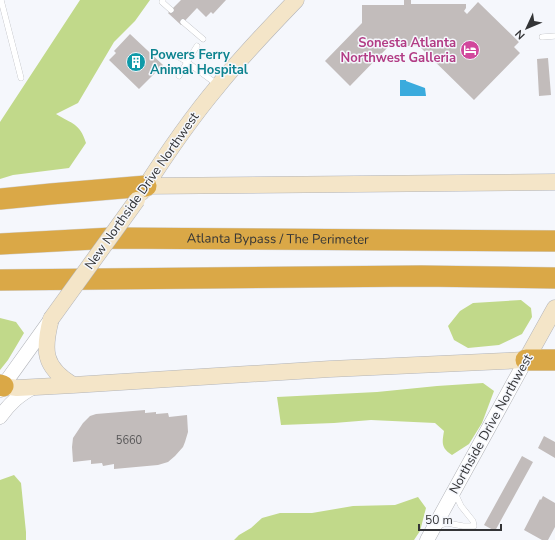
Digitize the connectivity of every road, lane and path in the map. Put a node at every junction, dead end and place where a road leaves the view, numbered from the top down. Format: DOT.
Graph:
graph roads {
  1 [pos="0,0"];
  2 [pos="163,0"];
  3 [pos="296,0"];
  4 [pos="171,10"];
  5 [pos="184,22"];
  6 [pos="555,36"];
  7 [pos="542,37"];
  8 [pos="203,39"];
  9 [pos="196,46"];
  10 [pos="177,56"];
  11 [pos="187,62"];
  12 [pos="179,76"];
  13 [pos="21,78"];
  14 [pos="219,85"];
  15 [pos="555,182"];
  16 [pos="141,193"];
  17 [pos="0,199"];
  18 [pos="555,242"];
  19 [pos="0,244"];
  20 [pos="555,278"];
  21 [pos="0,280"];
  22 [pos="555,308"];
  23 [pos="51,319"];
  24 [pos="526,360"];
  25 [pos="555,360"];
  26 [pos="73,385"];
  27 [pos="1,387"];
  28 [pos="34,387"];
  29 [pos="0,417"];
  30 [pos="454,490"];
  31 [pos="434,527"];
  32 [pos="427,540"];
  1 -- 13 [label="lane"];
  2 -- 4 [label="lane"];
  3 -- 14 [label="main road, New Northside Drive Northwest"];
  5 -- 8 [label="lane"];
  6 -- 7 [label="lane"];
  9 -- 11 [label="lane"];
  10 -- 11 [label="lane"];
  11 -- 12 [label="lane"];
  11 -- 14 [label="lane"];
  14 -- 16 [label="main road, New Northside Drive Northwest"];
  15 -- 16 [label="main road"];
  16 -- 17 [label="highway"];
  16 -- 23 [label="main road, New Northside Drive Northwest, bridge"];
  18 -- 19 [label="highway, Atlanta Bypass / The Perimeter"];
  20 -- 21 [label="highway"];
  22 -- 24 [label="main road, Northside Drive Northwest"];
  23 -- 26 [label="main road"];
  23 -- 27 [label="street, New Northside Drive Northwest"];
  24 -- 25 [label="highway"];
  24 -- 26 [label="main road"];
  24 -- 30 [label="street, Northside Drive Northwest"];
  26 -- 28 [label="main road"];
  27 -- 28 [label="main road"];
  28 -- 29 [label="street"];
  30 -- 31 [label="street, Northside Drive Northwest"];
  30 -- 31 [label="lane"];
  31 -- 32 [label="street, Northside Drive Northwest"];
}
